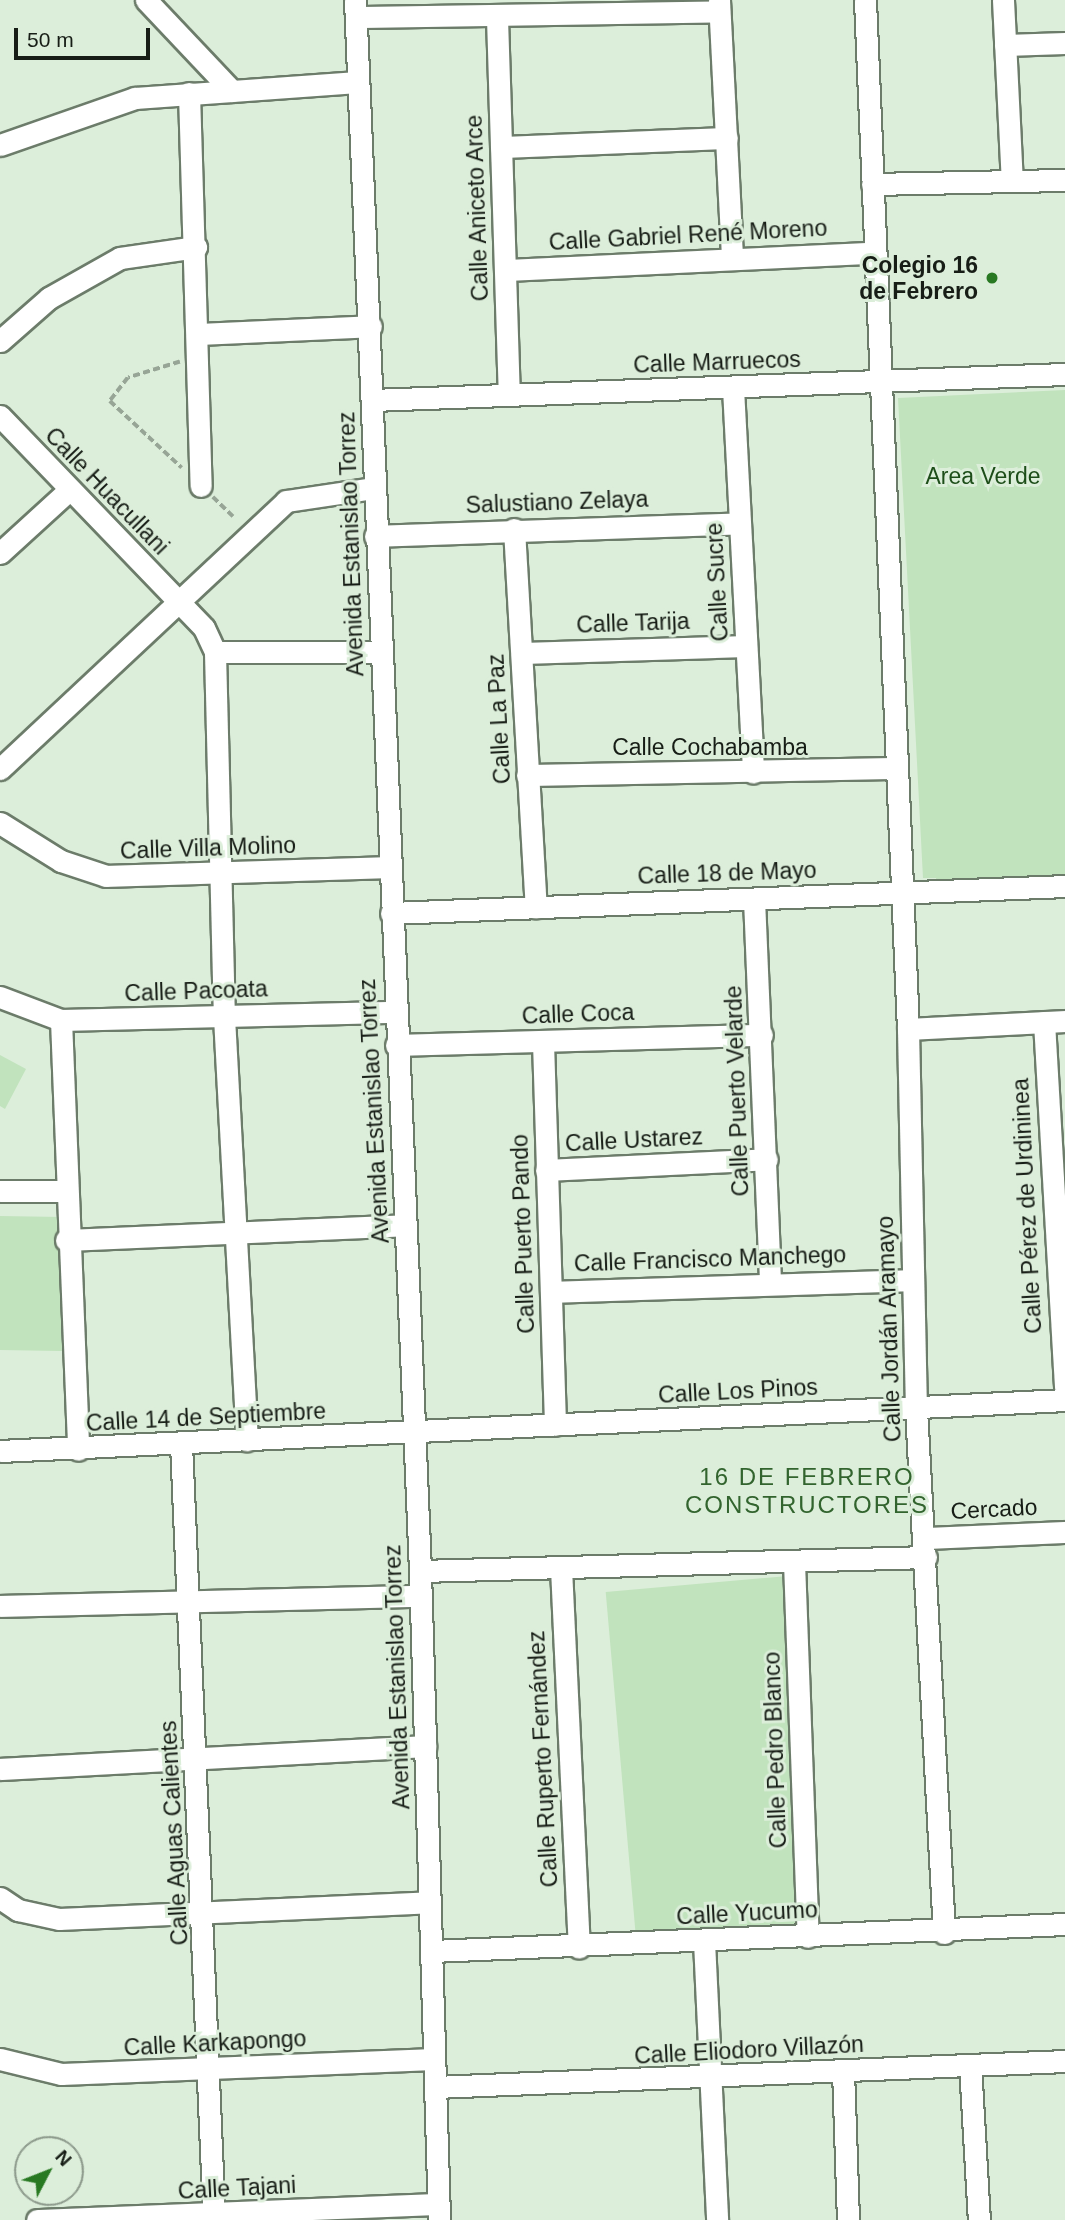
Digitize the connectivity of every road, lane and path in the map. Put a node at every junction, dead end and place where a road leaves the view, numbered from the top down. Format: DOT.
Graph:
graph roads {
  1 [pos="146,0"];
  2 [pos="865,0"];
  3 [pos="1003,0"];
  4 [pos="719,6"];
  5 [pos="355,8"];
  6 [pos="497,18"];
  7 [pos="1065,43"];
  8 [pos="1005,45"];
  9 [pos="357,82"];
  10 [pos="233,91"];
  11 [pos="189,93"];
  12 [pos="727,138"];
  13 [pos="0,145"];
  14 [pos="501,147"];
  15 [pos="1065,180"];
  16 [pos="1012,181"];
  17 [pos="872,184"];
  18 [pos="196,247"];
  19 [pos="872,253"];
  20 [pos="732,258"];
  21 [pos="507,270"];
  22 [pos="371,326"];
  23 [pos="198,334"];
  24 [pos="0,341"];
  25 [pos="199,358"];
  26 [pos="1065,374"];
  27 [pos="877,381"];
  28 [pos="733,388"];
  29 [pos="509,396"];
  30 [pos="372,400"];
  31 [pos="0,416"];
  32 [pos="201,486"];
  33 [pos="374,488"];
  34 [pos="68,491"];
  35 [pos="233,516"];
  36 [pos="740,523"];
  37 [pos="514,529"];
  38 [pos="376,536"];
  39 [pos="0,553"];
  40 [pos="177,601"];
  41 [pos="746,646"];
  42 [pos="215,652"];
  43 [pos="380,652"];
  44 [pos="522,653"];
  45 [pos="894,768"];
  46 [pos="0,769"];
  47 [pos="753,772"];
  48 [pos="527,775"];
  49 [pos="0,823"];
  50 [pos="389,867"];
  51 [pos="223,875"];
  52 [pos="1065,886"];
  53 [pos="902,891"];
  54 [pos="754,899"];
  55 [pos="536,907"];
  56 [pos="391,913"];
  57 [pos="0,997"];
  58 [pos="397,1012"];
  59 [pos="224,1017"];
  60 [pos="61,1020"];
  61 [pos="1054,1022"];
  62 [pos="908,1029"];
  63 [pos="762,1035"];
  64 [pos="543,1042"];
  65 [pos="396,1045"];
  66 [pos="1057,1144"];
  67 [pos="767,1159"];
  68 [pos="546,1170"];
  69 [pos="0,1191"];
  70 [pos="64,1191"];
  71 [pos="406,1225"];
  72 [pos="237,1234"];
  73 [pos="66,1240"];
  74 [pos="1060,1268"];
  75 [pos="913,1280"];
  76 [pos="771,1281"];
  77 [pos="551,1292"];
  78 [pos="1065,1387"];
  79 [pos="1065,1401"];
  80 [pos="916,1409"];
  81 [pos="555,1425"];
  82 [pos="414,1432"];
  83 [pos="247,1440"];
  84 [pos="181,1443"];
  85 [pos="78,1450"];
  86 [pos="0,1451"];
  87 [pos="1065,1532"];
  88 [pos="926,1548"];
  89 [pos="794,1562"];
  90 [pos="561,1568"];
  91 [pos="420,1571"];
  92 [pos="420,1596"];
  93 [pos="188,1604"];
  94 [pos="0,1606"];
  95 [pos="425,1746"];
  96 [pos="198,1761"];
  97 [pos="0,1769"];
  98 [pos="0,1898"];
  99 [pos="430,1902"];
  100 [pos="204,1917"];
  101 [pos="1065,1924"];
  102 [pos="944,1933"];
  103 [pos="808,1937"];
  104 [pos="704,1941"];
  105 [pos="579,1948"];
  106 [pos="432,1951"];
  107 [pos="0,2059"];
  108 [pos="434,2059"];
  109 [pos="1065,2061"];
  110 [pos="970,2065"];
  111 [pos="210,2069"];
  112 [pos="843,2070"];
  113 [pos="710,2080"];
  114 [pos="435,2087"];
  115 [pos="439,2212"];
  116 [pos="214,2218"];
  117 [pos="37,2220"];
  118 [pos="717,2220"];
  119 [pos="848,2220"];
  120 [pos="979,2220"];
  1 -- 10 [label="street"];
  2 -- 17 [label="street, Calle Jordán Aramayo"];
  3 -- 8 [label="street"];
  4 -- 6 [label="street"];
  4 -- 12 [label="street"];
  5 -- 6 [label="street"];
  5 -- 9 [label="street, Avenida Estanislao Torrez"];
  6 -- 14 [label="street, Calle Aniceto Arce"];
  7 -- 8 [label="street"];
  8 -- 16 [label="street"];
  9 -- 10 [label="street"];
  9 -- 22 [label="street, Avenida Estanislao Torrez"];
  10 -- 11 [label="street"];
  11 -- 13 [label="street"];
  11 -- 18 [label="street"];
  12 -- 14 [label="street"];
  12 -- 20 [label="street"];
  14 -- 21 [label="street, Calle Aniceto Arce"];
  15 -- 16 [label="street"];
  16 -- 17 [label="street"];
  17 -- 19 [label="street, Calle Jordán Aramayo"];
  18 -- 23 [label="street"];
  18 -- 24 [label="street"];
  19 -- 20 [label="street, Calle Gabriel René Moreno"];
  19 -- 27 [label="street, Calle Jordán Aramayo"];
  20 -- 21 [label="street, Calle Gabriel René Moreno"];
  21 -- 29 [label="street, Calle Aniceto Arce"];
  22 -- 23 [label="street"];
  22 -- 30 [label="street, Avenida Estanislao Torrez"];
  23 -- 25 [label="street"];
  25 -- 32 [label="street"];
  25 -- 32 [label="path"];
  26 -- 27 [label="street, Calle Marruecos"];
  27 -- 28 [label="street, Calle Marruecos"];
  27 -- 45 [label="street, Calle Jordán Aramayo"];
  28 -- 29 [label="street, Calle Marruecos"];
  28 -- 36 [label="street, Calle Sucre"];
  29 -- 30 [label="street, Calle Marruecos"];
  30 -- 33 [label="street, Avenida Estanislao Torrez"];
  31 -- 34 [label="street, Calle Huacullani"];
  32 -- 35 [label="path"];
  33 -- 38 [label="street, Avenida Estanislao Torrez"];
  33 -- 40 [label="street"];
  34 -- 39 [label="street"];
  34 -- 40 [label="street, Calle Huacullani"];
  36 -- 37 [label="street, Salustiano Zelaya"];
  36 -- 41 [label="street, Calle Sucre"];
  37 -- 38 [label="street, Salustiano Zelaya"];
  37 -- 44 [label="street, Calle La Paz"];
  38 -- 43 [label="street, Avenida Estanislao Torrez"];
  40 -- 42 [label="street, Calle Huacullani"];
  40 -- 46 [label="street"];
  41 -- 44 [label="street, Calle Tarija"];
  41 -- 47 [label="street, Calle Sucre"];
  42 -- 43 [label="street"];
  42 -- 51 [label="street"];
  43 -- 50 [label="street, Avenida Estanislao Torrez"];
  44 -- 48 [label="street, Calle La Paz"];
  45 -- 47 [label="street, Calle Cochabamba"];
  45 -- 53 [label="street, Calle Jordán Aramayo"];
  47 -- 48 [label="street, Calle Cochabamba"];
  48 -- 55 [label="street, Calle La Paz"];
  49 -- 51 [label="street, Calle Villa Molino"];
  50 -- 51 [label="street, Calle Villa Molino"];
  50 -- 56 [label="street, Avenida Estanislao Torrez"];
  51 -- 59 [label="street"];
  52 -- 53 [label="street, Calle 18 de Mayo"];
  53 -- 54 [label="street, Calle 18 de Mayo"];
  53 -- 62 [label="street, Calle Jordán Aramayo"];
  54 -- 55 [label="street, Calle 18 de Mayo"];
  54 -- 63 [label="street, Calle Puerto Velarde"];
  55 -- 56 [label="street, Calle 18 de Mayo"];
  56 -- 58 [label="street, Avenida Estanislao Torrez"];
  57 -- 60 [label="street, Calle Pacoata"];
  58 -- 59 [label="street, Calle Pacoata"];
  58 -- 65 [label="street, Avenida Estanislao Torrez"];
  59 -- 60 [label="street, Calle Pacoata"];
  59 -- 72 [label="street"];
  60 -- 70 [label="street"];
  61 -- 62 [label="street"];
  61 -- 66 [label="street, Calle Pérez de Urdininea"];
  62 -- 75 [label="street, Calle Jordán Aramayo"];
  63 -- 64 [label="street, Calle Coca"];
  63 -- 67 [label="street, Calle Puerto Velarde"];
  64 -- 65 [label="street, Calle Coca"];
  64 -- 68 [label="street, Calle Puerto Pando"];
  65 -- 71 [label="street, Avenida Estanislao Torrez"];
  66 -- 74 [label="street, Calle Pérez de Urdininea"];
  67 -- 68 [label="street, Calle Ustarez"];
  67 -- 76 [label="street, Calle Puerto Velarde"];
  68 -- 77 [label="street, Calle Puerto Pando"];
  69 -- 70 [label="street"];
  70 -- 73 [label="street"];
  71 -- 72 [label="street"];
  71 -- 82 [label="street, Avenida Estanislao Torrez"];
  72 -- 73 [label="street"];
  72 -- 83 [label="street"];
  73 -- 85 [label="street"];
  74 -- 78 [label="street, Calle Pérez de Urdininea"];
  75 -- 76 [label="street, Calle Francisco Manchego"];
  75 -- 80 [label="street, Calle Jordán Aramayo"];
  76 -- 77 [label="street, Calle Francisco Manchego"];
  77 -- 81 [label="street, Calle Puerto Pando"];
  79 -- 80 [label="street, Calle Los Pinos"];
  80 -- 81 [label="street, Calle Los Pinos"];
  80 -- 88 [label="street, Calle Jordán Aramayo"];
  81 -- 82 [label="street, Calle Los Pinos"];
  82 -- 83 [label="street, Calle 14 de Septiembre"];
  82 -- 91 [label="street, Avenida Estanislao Torrez"];
  83 -- 84 [label="street, Calle 14 de Septiembre"];
  84 -- 85 [label="street, Calle 14 de Septiembre"];
  84 -- 93 [label="street, Calle Aguas Calientes"];
  85 -- 86 [label="street, Calle 14 de Septiembre"];
  87 -- 88 [label="street, Cercado"];
  88 -- 89 [label="street, Cercado"];
  88 -- 102 [label="street, Calle Jordán Aramayo"];
  89 -- 90 [label="street, Cercado"];
  89 -- 103 [label="street, Calle Pedro Blanco"];
  90 -- 91 [label="street, Cercado"];
  90 -- 105 [label="street, Calle Ruperto Fernández"];
  91 -- 92 [label="street, Avenida Estanislao Torrez"];
  92 -- 93 [label="street"];
  92 -- 95 [label="street, Avenida Estanislao Torrez"];
  93 -- 94 [label="street"];
  93 -- 96 [label="street, Calle Aguas Calientes"];
  95 -- 96 [label="street"];
  95 -- 99 [label="street, Avenida Estanislao Torrez"];
  96 -- 97 [label="street"];
  96 -- 100 [label="street, Calle Aguas Calientes"];
  98 -- 100 [label="street"];
  99 -- 100 [label="street"];
  99 -- 106 [label="street, Avenida Estanislao Torrez"];
  100 -- 111 [label="street, Calle Aguas Calientes"];
  101 -- 102 [label="street, Calle Yucumo"];
  102 -- 103 [label="street, Calle Yucumo"];
  103 -- 104 [label="street, Calle Yucumo"];
  104 -- 105 [label="street, Calle Yucumo"];
  104 -- 113 [label="street"];
  105 -- 106 [label="street, Calle Yucumo"];
  106 -- 108 [label="street, Avenida Estanislao Torrez"];
  107 -- 111 [label="street, Calle Karkapongo"];
  108 -- 111 [label="street, Calle Karkapongo"];
  108 -- 114 [label="street, Avenida Estanislao Torrez"];
  109 -- 110 [label="street, Calle Eliodoro Villazón"];
  110 -- 112 [label="street, Calle Eliodoro Villazón"];
  110 -- 120 [label="street"];
  111 -- 116 [label="street, Calle Aguas Calientes"];
  112 -- 113 [label="street, Calle Eliodoro Villazón"];
  112 -- 119 [label="street"];
  113 -- 114 [label="street, Calle Eliodoro Villazón"];
  113 -- 118 [label="street"];
  114 -- 115 [label="street, Avenida Estanislao Torrez"];
  115 -- 116 [label="street, Calle Tajani"];
  116 -- 117 [label="street, Calle Tajani"];
}
